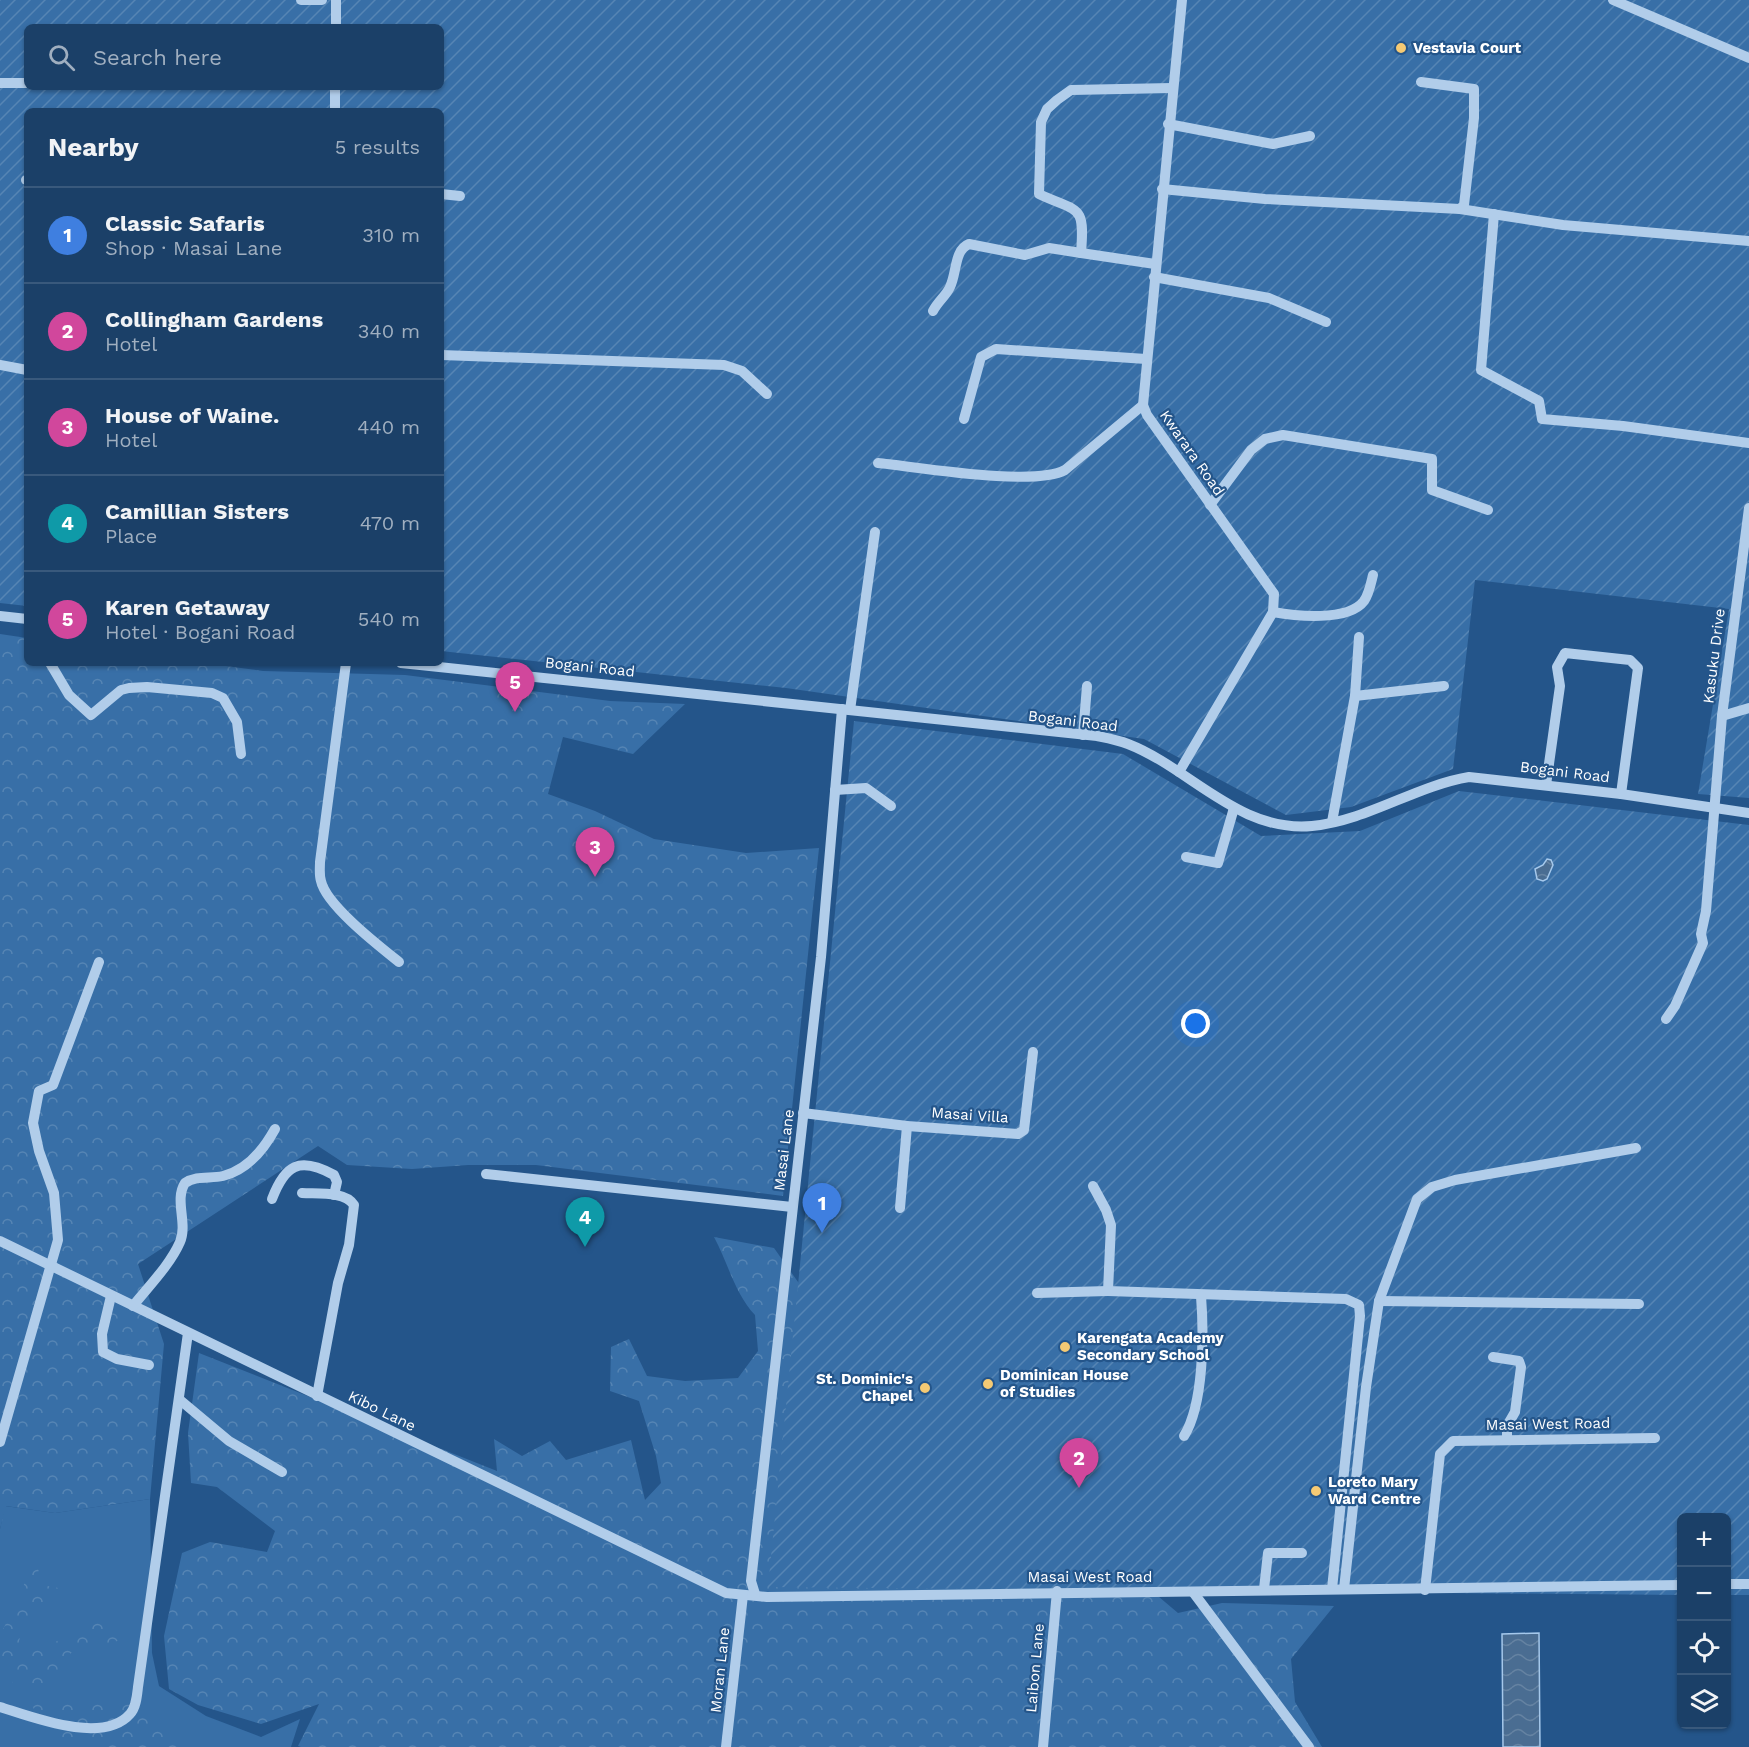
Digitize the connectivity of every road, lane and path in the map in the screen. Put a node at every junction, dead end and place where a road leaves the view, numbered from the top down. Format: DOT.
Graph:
graph roads {
  1 [pos="301,0"];
  2 [pos="322,0"];
  3 [pos="336,0"];
  4 [pos="1182,0"];
  5 [pos="1613,0"];
  6 [pos="336,24"];
  7 [pos="1749,58"];
  8 [pos="1422,82"];
  9 [pos="0,83"];
  10 [pos="24,83"];
  11 [pos="1172,88"];
  12 [pos="335,90"];
  13 [pos="334,108"];
  14 [pos="1168,124"];
  15 [pos="1310,136"];
  16 [pos="1162,189"];
  17 [pos="444,194"];
  18 [pos="460,196"];
  19 [pos="1460,209"];
  20 [pos="1494,214"];
  21 [pos="1749,241"];
  22 [pos="1081,254"];
  23 [pos="1155,264"];
  24 [pos="1154,277"];
  25 [pos="933,311"];
  26 [pos="1326,322"];
  27 [pos="444,355"];
  28 [pos="1146,359"];
  29 [pos="0,365"];
  30 [pos="24,369"];
  31 [pos="767,394"];
  32 [pos="1143,405"];
  33 [pos="964,418"];
  34 [pos="1749,443"];
  35 [pos="878,463"];
  36 [pos="1210,505"];
  37 [pos="1749,508"];
  38 [pos="1488,510"];
  39 [pos="875,532"];
  40 [pos="1373,574"];
  41 [pos="1273,612"];
  42 [pos="0,616"];
  43 [pos="24,619"];
  44 [pos="1359,638"];
  45 [pos="52,666"];
  46 [pos="346,666"];
  47 [pos="430,666"];
  48 [pos="1087,686"];
  49 [pos="1444,686"];
  50 [pos="1355,696"];
  51 [pos="1749,708"];
  52 [pos="846,709"];
  53 [pos="1722,716"];
  54 [pos="1083,735"];
  55 [pos="241,754"];
  56 [pos="1179,772"];
  57 [pos="1546,785"];
  58 [pos="835,790"];
  59 [pos="1622,794"];
  60 [pos="891,806"];
  61 [pos="1234,808"];
  62 [pos="1713,809"];
  63 [pos="1749,813"];
  64 [pos="1332,822"];
  65 [pos="1186,857"];
  66 [pos="99,962"];
  67 [pos="399,962"];
  68 [pos="1666,1019"];
  69 [pos="1033,1052"];
  70 [pos="803,1113"];
  71 [pos="907,1126"];
  72 [pos="275,1129"];
  73 [pos="1636,1148"];
  74 [pos="486,1174"];
  75 [pos="1093,1186"];
  76 [pos="302,1193"];
  77 [pos="334,1195"];
  78 [pos="272,1199"];
  79 [pos="792,1207"];
  80 [pos="900,1208"];
  81 [pos="0,1241"];
  82 [pos="50,1266"];
  83 [pos="1108,1291"];
  84 [pos="1037,1293"];
  85 [pos="111,1296"];
  86 [pos="1201,1296"];
  87 [pos="1379,1302"];
  88 [pos="1640,1304"];
  89 [pos="133,1306"];
  90 [pos="188,1333"];
  91 [pos="1492,1357"];
  92 [pos="149,1365"];
  93 [pos="317,1396"];
  94 [pos="180,1400"];
  95 [pos="1184,1436"];
  96 [pos="1654,1438"];
  97 [pos="1507,1440"];
  98 [pos="0,1442"];
  99 [pos="282,1472"];
  100 [pos="1302,1553"];
  101 [pos="1731,1584"];
  102 [pos="1749,1584"];
  103 [pos="1677,1585"];
  104 [pos="1344,1588"];
  105 [pos="1264,1589"];
  106 [pos="1332,1589"];
  107 [pos="1425,1590"];
  108 [pos="1057,1592"];
  109 [pos="1192,1592"];
  110 [pos="755,1594"];
  111 [pos="743,1595"];
  112 [pos="0,1707"];
  113 [pos="726,1747"];
  114 [pos="1042,1747"];
  115 [pos="1309,1747"];
  1 -- 2 [label="street"];
  3 -- 6 [label="street"];
  4 -- 11 [label="street, Kwarara Road"];
  5 -- 7 [label="street"];
  8 -- 19 [label="street"];
  9 -- 10 [label="street"];
  11 -- 14 [label="street, Kwarara Road"];
  11 -- 22 [label="street"];
  12 -- 13 [label="street"];
  14 -- 15 [label="street"];
  14 -- 16 [label="street, Kwarara Road"];
  16 -- 19 [label="street"];
  16 -- 23 [label="street, Kwarara Road"];
  17 -- 18 [label="street"];
  19 -- 20 [label="street"];
  20 -- 21 [label="street"];
  20 -- 34 [label="street"];
  22 -- 23 [label="street"];
  22 -- 25 [label="street"];
  23 -- 24 [label="street, Kwarara Road"];
  24 -- 26 [label="street"];
  24 -- 28 [label="street, Kwarara Road"];
  27 -- 31 [label="street"];
  28 -- 32 [label="street, Kwarara Road"];
  28 -- 33 [label="street"];
  29 -- 30 [label="street"];
  32 -- 35 [label="street"];
  32 -- 36 [label="street, Kwarara Road"];
  36 -- 38 [label="street"];
  36 -- 41 [label="street, Kwarara Road"];
  37 -- 53 [label="street, Kasuku Drive"];
  39 -- 52 [label="street, Masai Lane"];
  40 -- 41 [label="street"];
  41 -- 56 [label="street"];
  42 -- 43 [label="street"];
  44 -- 50 [label="street"];
  45 -- 55 [label="street"];
  46 -- 67 [label="street"];
  47 -- 52 [label="street, Bogani Road"];
  48 -- 54 [label="street"];
  49 -- 50 [label="street"];
  50 -- 64 [label="street"];
  51 -- 53 [label="street"];
  52 -- 54 [label="street, Bogani Road"];
  52 -- 58 [label="street, Masai Lane"];
  53 -- 62 [label="street, Kasuku Drive"];
  54 -- 56 [label="street, Bogani Road"];
  56 -- 61 [label="street, Bogani Road"];
  57 -- 59 [label="street, Bogani Road"];
  57 -- 59 [label="street"];
  57 -- 64 [label="street, Bogani Road"];
  58 -- 60 [label="street"];
  58 -- 70 [label="street, Masai Lane"];
  59 -- 62 [label="street, Bogani Road"];
  61 -- 64 [label="street, Bogani Road"];
  61 -- 65 [label="street"];
  62 -- 63 [label="street, Bogani Road"];
  62 -- 68 [label="street, Kasuku Drive"];
  66 -- 82 [label="street"];
  69 -- 71 [label="street, Masai Villa"];
  70 -- 71 [label="street, Masai Villa"];
  70 -- 79 [label="street, Masai Lane"];
  71 -- 80 [label="street"];
  72 -- 89 [label="street"];
  73 -- 87 [label="street"];
  74 -- 79 [label="street"];
  75 -- 83 [label="street"];
  76 -- 77 [label="street"];
  77 -- 78 [label="street"];
  77 -- 93 [label="street"];
  79 -- 110 [label="street, Masai Lane"];
  81 -- 82 [label="street, Kibo Lane"];
  82 -- 85 [label="street, Kibo Lane"];
  82 -- 98 [label="street"];
  83 -- 84 [label="street"];
  83 -- 86 [label="street"];
  85 -- 89 [label="street, Kibo Lane"];
  85 -- 92 [label="street"];
  86 -- 95 [label="street"];
  86 -- 106 [label="street"];
  87 -- 88 [label="street"];
  87 -- 104 [label="street"];
  89 -- 90 [label="street, Kibo Lane"];
  90 -- 93 [label="street, Kibo Lane"];
  90 -- 94 [label="street"];
  91 -- 97 [label="street"];
  93 -- 111 [label="street, Kibo Lane"];
  94 -- 99 [label="street"];
  94 -- 112 [label="street"];
  96 -- 97 [label="street, Masai West Road"];
  97 -- 107 [label="street, Masai West Road"];
  100 -- 105 [label="street"];
  101 -- 102 [label="street"];
  103 -- 107 [label="street, Masai West Road"];
  104 -- 106 [label="street, Masai West Road"];
  104 -- 107 [label="street, Masai West Road"];
  105 -- 106 [label="street, Masai West Road"];
  105 -- 109 [label="street, Masai West Road"];
  108 -- 109 [label="street, Masai West Road"];
  108 -- 110 [label="street, Masai West Road"];
  108 -- 114 [label="street, Laibon Lane"];
  109 -- 115 [label="street"];
  110 -- 111 [label="street, Kibo Lane"];
  111 -- 113 [label="street, Moran Lane"];
}
